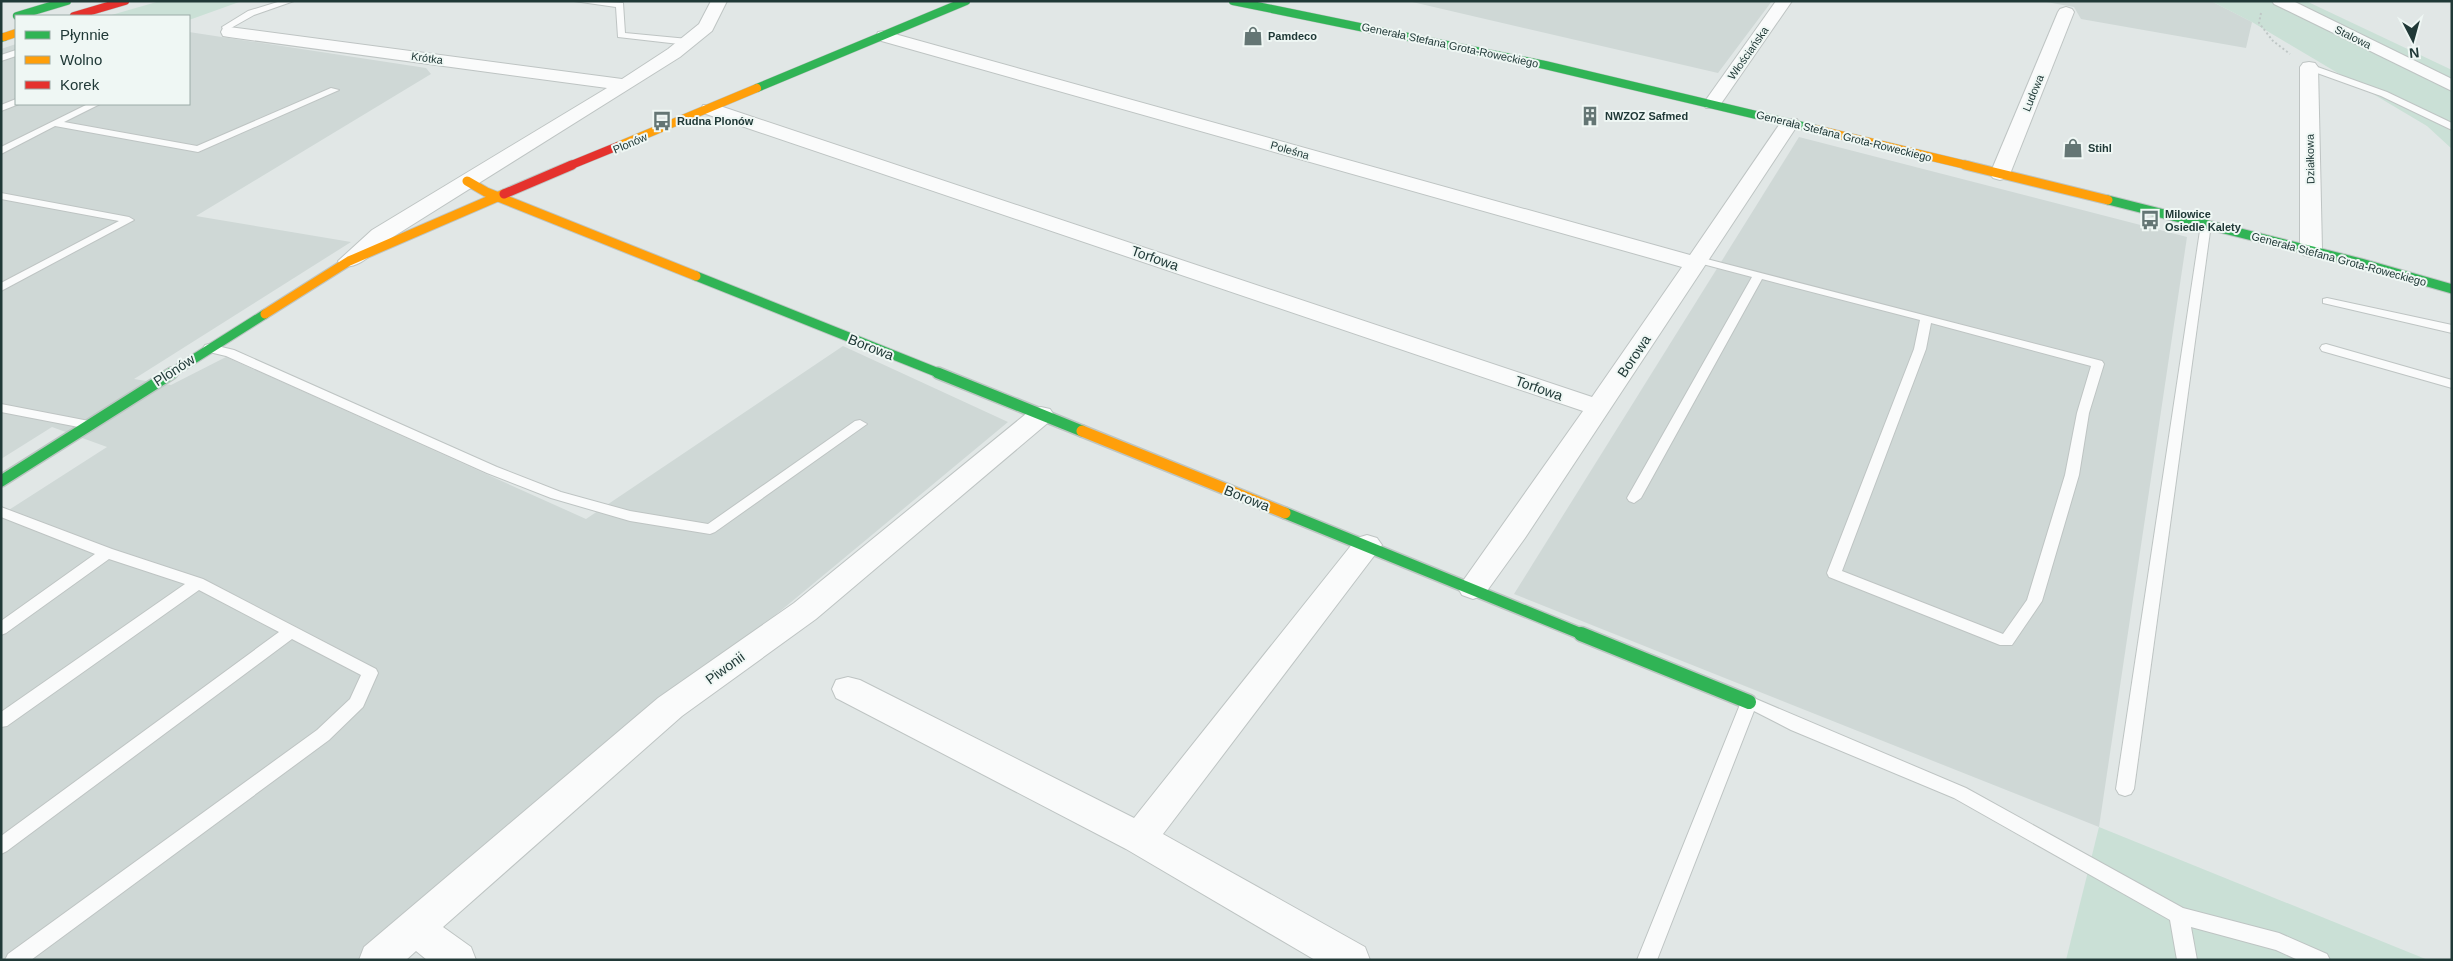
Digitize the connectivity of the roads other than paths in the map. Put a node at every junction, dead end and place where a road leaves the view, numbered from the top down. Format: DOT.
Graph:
graph roads {
  1 [pos="67,1"];
  2 [pos="126,1"];
  3 [pos="290,1"];
  4 [pos="578,1"];
  5 [pos="719,1"];
  6 [pos="966,1"];
  7 [pos="1233,1"];
  8 [pos="1784,1"];
  9 [pos="2280,1"];
  10 [pos="2066,12"];
  11 [pos="21,15"];
  12 [pos="77,15"];
  13 [pos="230,32"];
  14 [pos="884,36"];
  15 [pos="688,42"];
  16 [pos="15,53"];
  17 [pos="1,58"];
  18 [pos="2309,67"];
  19 [pos="626,85"];
  20 [pos="2452,86"];
  21 [pos="334,90"];
  22 [pos="15,102"];
  23 [pos="1712,104"];
  24 [pos="93,105"];
  25 [pos="1,108"];
  26 [pos="710,109"];
  27 [pos="1790,123"];
  28 [pos="54,124"];
  29 [pos="2452,127"];
  30 [pos="1,150"];
  31 [pos="2000,174"];
  32 [pos="467,181"];
  33 [pos="1,196"];
  34 [pos="500,196"];
  35 [pos="2206,224"];
  36 [pos="2311,250"];
  37 [pos="349,261"];
  38 [pos="1698,262"];
  39 [pos="1759,275"];
  40 [pos="1,288"];
  41 [pos="2452,289"];
  42 [pos="2327,301"];
  43 [pos="1926,319"];
  44 [pos="2452,329"];
  45 [pos="209,348"];
  46 [pos="2326,348"];
  47 [pos="2452,384"];
  48 [pos="1,408"];
  49 [pos="1599,408"];
  50 [pos="1041,415"];
  51 [pos="860,424"];
  52 [pos="89,425"];
  53 [pos="1,481"];
  54 [pos="1634,498"];
  55 [pos="1,512"];
  56 [pos="1367,545"];
  57 [pos="108,553"];
  58 [pos="198,583"];
  59 [pos="1473,588"];
  60 [pos="1,629"];
  61 [pos="290,632"];
  62 [pos="848,689"];
  63 [pos="1749,702"];
  64 [pos="1,721"];
  65 [pos="2125,789"];
  66 [pos="1139,838"];
  67 [pos="1,846"];
  68 [pos="2179,916"];
  69 [pos="415,928"];
  70 [pos="15,960"];
  71 [pos="378,960"];
  72 [pos="457,960"];
  73 [pos="1351,960"];
  74 [pos="1647,960"];
  75 [pos="2187,960"];
  76 [pos="2320,960"];
  1 -- 11 [label="main road"];
  2 -- 12 [label="main road"];
  3 -- 13 [label="lane"];
  4 -- 15 [label="lane"];
  5 -- 15 [label="street, Plonów"];
  6 -- 14 [label="main road, Plonów"];
  7 -- 23 [label="main road, Generała Stefana Grota-Roweckiego"];
  8 -- 23 [label="street, Włościańska"];
  9 -- 20 [label="street, Stalowa"];
  10 -- 31 [label="street, Ludowa"];
  13 -- 19 [label="street, Krótka"];
  14 -- 26 [label="main road, Plonów"];
  14 -- 38 [label="street, Poleśna"];
  15 -- 19 [label="street, Plonów"];
  16 -- 17 [label="lane"];
  18 -- 29 [label="lane"];
  18 -- 36 [label="street, Działkowa"];
  19 -- 32 [label="street, Plonów"];
  21 -- 28 [label="lane"];
  22 -- 25 [label="lane"];
  23 -- 27 [label="main road, Generała Stefana Grota-Roweckiego"];
  24 -- 28 [label="lane"];
  26 -- 34 [label="main road, Plonów"];
  26 -- 49 [label="street, Torfowa"];
  27 -- 31 [label="main road, Generała Stefana Grota-Roweckiego"];
  27 -- 38 [label="street, Borowa"];
  28 -- 30 [label="lane"];
  31 -- 35 [label="main road, Generała Stefana Grota-Roweckiego"];
  32 -- 34 [label="main road, Borowa"];
  32 -- 37 [label="street, Plonów"];
  33 -- 40 [label="lane"];
  34 -- 37 [label="main road, Plonów"];
  34 -- 50 [label="main road, Borowa"];
  35 -- 36 [label="main road, Generała Stefana Grota-Roweckiego"];
  35 -- 65 [label="lane"];
  36 -- 41 [label="main road, Generała Stefana Grota-Roweckiego"];
  37 -- 45 [label="main road, Plonów"];
  38 -- 39 [label="lane"];
  38 -- 49 [label="street, Borowa"];
  39 -- 43 [label="lane"];
  39 -- 54 [label="lane"];
  42 -- 44 [label="lane"];
  43 -- 43 [label="lane"];
  45 -- 51 [label="lane"];
  45 -- 52 [label="main road, Plonów"];
  46 -- 47 [label="lane"];
  48 -- 52 [label="lane"];
  49 -- 59 [label="street, Borowa"];
  50 -- 56 [label="main road, Borowa"];
  50 -- 69 [label="street, Piwonii"];
  52 -- 53 [label="main road, Plonów"];
  55 -- 57 [label="lane"];
  56 -- 59 [label="main road, Borowa"];
  56 -- 66 [label="street"];
  57 -- 58 [label="lane"];
  57 -- 60 [label="lane"];
  58 -- 61 [label="lane"];
  58 -- 64 [label="lane"];
  59 -- 63 [label="main road"];
  61 -- 67 [label="lane"];
  61 -- 70 [label="lane"];
  62 -- 66 [label="street"];
  63 -- 68 [label="lane"];
  63 -- 74 [label="lane"];
  66 -- 73 [label="street"];
  68 -- 75 [label="lane"];
  68 -- 76 [label="lane"];
  69 -- 71 [label="street, Piwonii"];
  69 -- 72 [label="street"];
}
